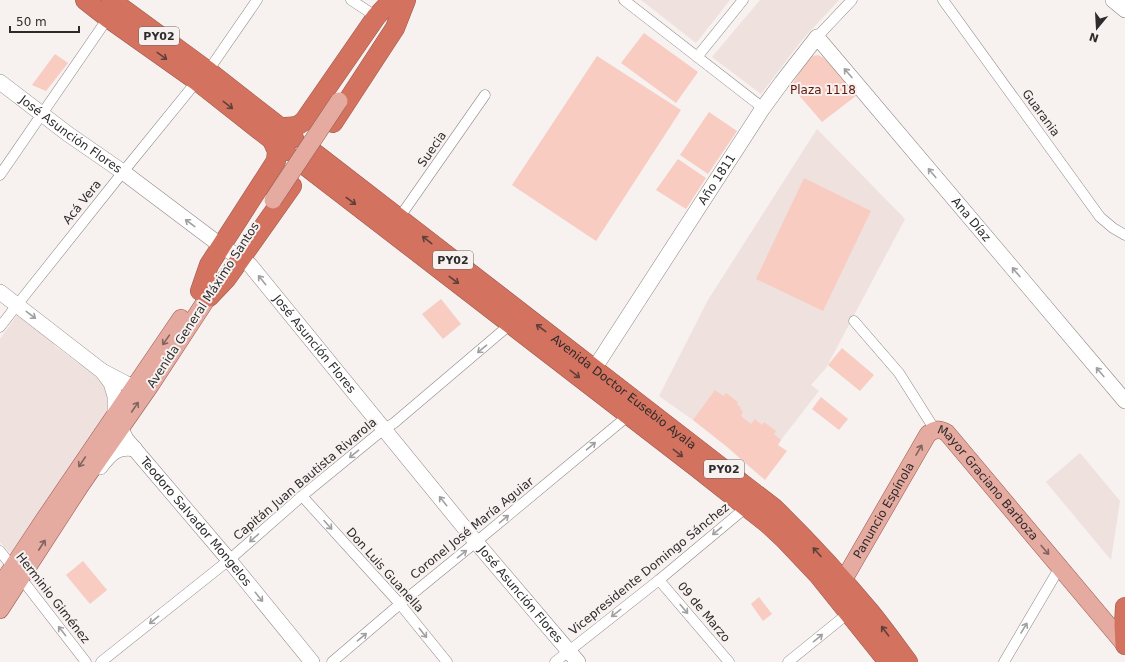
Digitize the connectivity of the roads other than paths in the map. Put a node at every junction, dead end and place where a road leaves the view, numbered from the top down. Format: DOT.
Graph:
graph roads {
  1 [pos="85,0"];
  2 [pos="257,0"];
  3 [pos="351,0"];
  4 [pos="393,0"];
  5 [pos="405,0"];
  6 [pos="624,0"];
  7 [pos="743,0"];
  8 [pos="852,0"];
  9 [pos="943,0"];
  10 [pos="1113,0"];
  11 [pos="114,7"];
  12 [pos="1125,10"];
  13 [pos="379,18"];
  14 [pos="817,37"];
  15 [pos="371,45"];
  16 [pos="697,57"];
  17 [pos="202,76"];
  18 [pos="0,82"];
  19 [pos="486,95"];
  20 [pos="763,108"];
  21 [pos="42,114"];
  22 [pos="283,139"];
  23 [pos="307,158"];
  24 [pos="123,172"];
  25 [pos="326,172"];
  26 [pos="0,175"];
  27 [pos="399,218"];
  28 [pos="1125,235"];
  29 [pos="232,253"];
  30 [pos="0,292"];
  31 [pos="204,294"];
  32 [pos="17,305"];
  33 [pos="517,319"];
  34 [pos="854,321"];
  35 [pos="0,327"];
  36 [pos="594,369"];
  37 [pos="102,371"];
  38 [pos="142,386"];
  39 [pos="1125,401"];
  40 [pos="629,415"];
  41 [pos="118,421"];
  42 [pos="384,429"];
  43 [pos="935,430"];
  44 [pos="135,449"];
  45 [pos="82,485"];
  46 [pos="302,496"];
  47 [pos="754,501"];
  48 [pos="476,542"];
  49 [pos="0,551"];
  50 [pos="229,560"];
  51 [pos="1060,567"];
  52 [pos="16,572"];
  53 [pos="659,580"];
  54 [pos="0,586"];
  55 [pos="838,586"];
  56 [pos="400,604"];
  57 [pos="855,607"];
  58 [pos="1125,607"];
  59 [pos="0,610"];
  60 [pos="1125,645"];
  61 [pos="573,656"];
  62 [pos="86,662"];
  63 [pos="101,662"];
  64 [pos="312,662"];
  65 [pos="332,662"];
  66 [pos="447,662"];
  67 [pos="555,662"];
  68 [pos="729,662"];
  69 [pos="788,662"];
  70 [pos="888,662"];
  71 [pos="908,662"];
  72 [pos="1004,662"];
  1 -- 11 [label="highway, PY02"];
  2 -- 17 [label="street, Acá Vera"];
  3 -- 13 [label="street"];
  4 -- 13 [label="highway"];
  5 -- 15 [label="main road, Avenida General Máximo Santos"];
  5 -- 25 [label="highway"];
  6 -- 16 [label="street"];
  7 -- 16 [label="street"];
  8 -- 14 [label="street, Año 1811"];
  9 -- 28 [label="street, Guarania"];
  10 -- 12 [label="street"];
  11 -- 17 [label="highway, PY02"];
  11 -- 21 [label="street"];
  13 -- 15 [label="main road, Avenida General Máximo Santos"];
  13 -- 22 [label="highway"];
  14 -- 20 [label="street, Año 1811"];
  39 -- 14 [label="street, Ana Díaz, one-way"];
  15 -- 29 [label="main road, Avenida General Máximo Santos, bridge"];
  16 -- 20 [label="street"];
  17 -- 22 [label="highway, PY02"];
  17 -- 24 [label="street, Acá Vera"];
  18 -- 21 [label="street, José Asunción Flores"];
  19 -- 27 [label="street, Suecia"];
  20 -- 36 [label="street, Año 1811"];
  21 -- 24 [label="street, José Asunción Flores"];
  21 -- 26 [label="street"];
  22 -- 29 [label="highway"];
  23 -- 25 [label="highway, Avenida Doctor Eusebio Ayala / PY02"];
  29 -- 24 [label="street, José Asunción Flores, one-way"];
  24 -- 32 [label="street, Acá Vera"];
  25 -- 27 [label="highway, Avenida Doctor Eusebio Ayala / PY02"];
  25 -- 29 [label="highway"];
  25 -- 33 [label="highway, Avenida Doctor Eusebio Ayala / PY02, one-way"];
  33 -- 27 [label="highway, Avenida Doctor Eusebio Ayala / PY02, one-way"];
  29 -- 31 [label="highway"];
  42 -- 29 [label="street, José Asunción Flores, one-way"];
  30 -- 32 [label="street"];
  31 -- 38 [label="main road, Avenida General Máximo Santos"];
  32 -- 35 [label="street, Acá Vera"];
  32 -- 37 [label="street, one-way"];
  36 -- 33 [label="highway, Avenida Doctor Eusebio Ayala / PY02, one-way"];
  33 -- 40 [label="highway, Avenida Doctor Eusebio Ayala / PY02, one-way"];
  33 -- 42 [label="street, Capitán Juan Bautista Rivarola, one-way"];
  34 -- 43 [label="street, Mayor Graciano Barboza"];
  36 -- 47 [label="highway, Avenida Doctor Eusebio Ayala / PY02"];
  37 -- 38 [label="street"];
  37 -- 41 [label="street"];
  38 -- 41 [label="main road, Avenida General Máximo Santos"];
  40 -- 47 [label="highway, Avenida Doctor Eusebio Ayala / PY02, one-way"];
  48 -- 40 [label="street, Coronel José María Aguiar, one-way"];
  41 -- 44 [label="street, Teodoro Salvador Mongelos"];
  41 -- 45 [label="main road, Avenida General Máximo Santos"];
  41 -- 52 [label="main road, Avenida General Máximo Santos, one-way"];
  42 -- 46 [label="street, Capitán Juan Bautista Rivarola, one-way"];
  48 -- 42 [label="street, José Asunción Flores, one-way"];
  43 -- 51 [label="main road, Mayor Graciano Barboza, one-way"];
  55 -- 43 [label="main road, Panuncio Espínola, one-way"];
  44 -- 45 [label="street"];
  44 -- 50 [label="street, Teodoro Salvador Mongelos"];
  52 -- 45 [label="main road, Avenida General Máximo Santos, one-way"];
  46 -- 50 [label="street, Capitán Juan Bautista Rivarola, one-way"];
  46 -- 56 [label="street, Don Luis Guanella, one-way"];
  47 -- 53 [label="street, Vicepresidente Domingo Sánchez, one-way"];
  47 -- 55 [label="highway, Avenida Doctor Eusebio Ayala / PY02"];
  56 -- 48 [label="street, Coronel José María Aguiar, one-way"];
  48 -- 61 [label="street, José Asunción Flores"];
  49 -- 52 [label="street, Herminio Giménez"];
  50 -- 63 [label="street, Capitán Juan Bautista Rivarola, one-way"];
  50 -- 64 [label="street, Teodoro Salvador Mongelos, one-way"];
  51 -- 60 [label="main road, Mayor Graciano Barboza"];
  72 -- 51 [label="street, one-way"];
  52 -- 54 [label="main road, Avenida General Máximo Santos"];
  52 -- 59 [label="main road, Avenida General Máximo Santos"];
  62 -- 52 [label="street, Herminio Giménez, one-way"];
  53 -- 61 [label="street, Vicepresidente Domingo Sánchez, one-way"];
  53 -- 68 [label="street, 09 de Marzo, one-way"];
  55 -- 57 [label="highway, Avenida Doctor Eusebio Ayala / PY02"];
  65 -- 56 [label="street, Coronel José María Aguiar, one-way"];
  56 -- 66 [label="street, Don Luis Guanella, one-way"];
  69 -- 57 [label="street, one-way"];
  57 -- 70 [label="highway, Avenida Doctor Eusebio Ayala / PY02"];
  71 -- 57 [label="highway, Avenida Doctor Eusebio Ayala / PY02, one-way"];
  58 -- 60 [label="highway"];
  61 -- 67 [label="street, Vicepresidente Domingo Sánchez"];
}
